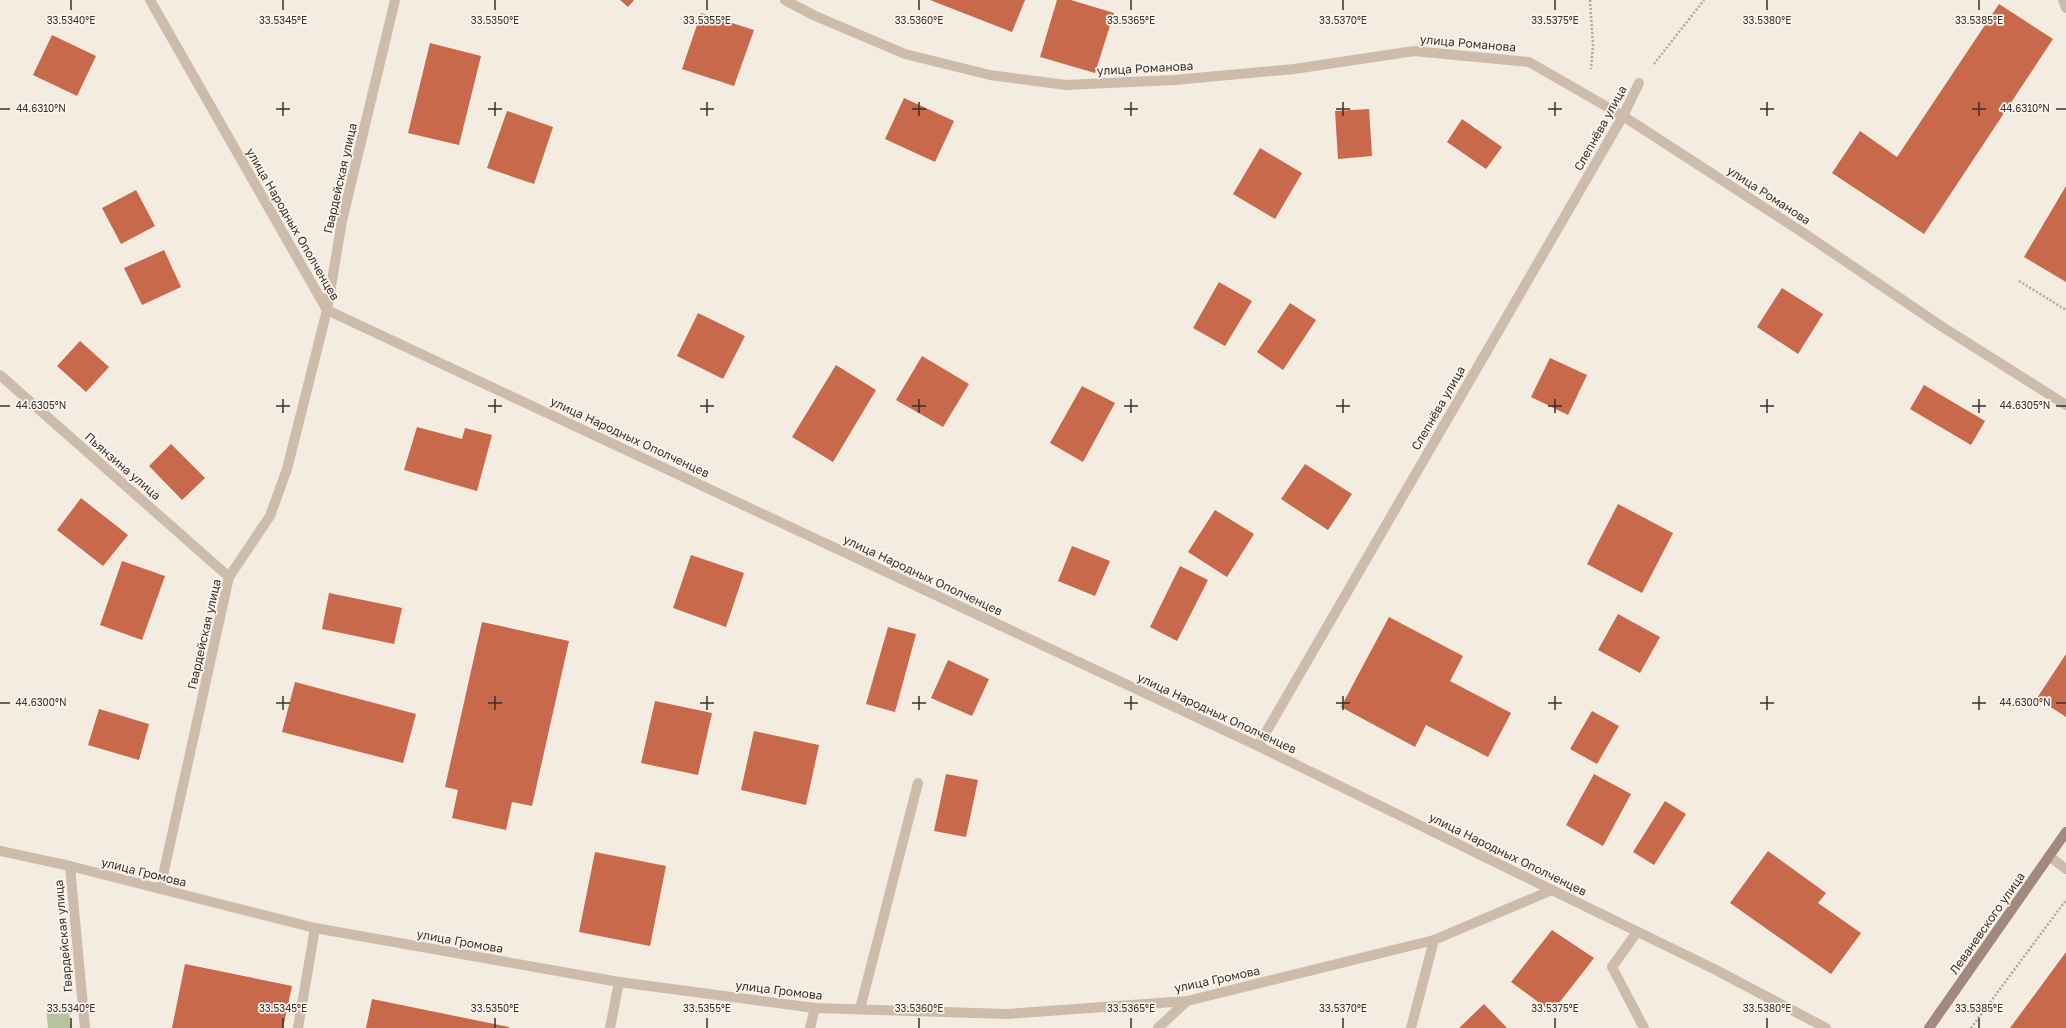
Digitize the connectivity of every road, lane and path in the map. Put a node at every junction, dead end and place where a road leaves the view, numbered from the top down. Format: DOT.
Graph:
graph roads {
  1 [pos="150,0"];
  2 [pos="395,0"];
  3 [pos="785,0"];
  4 [pos="1590,0"];
  5 [pos="1704,0"];
  6 [pos="2063,0"];
  7 [pos="2066,8"];
  8 [pos="1639,83"];
  9 [pos="1589,96"];
  10 [pos="1623,116"];
  11 [pos="2019,281"];
  12 [pos="327,310"];
  13 [pos="2066,310"];
  14 [pos="0,375"];
  15 [pos="2066,404"];
  16 [pos="229,577"];
  17 [pos="1258,746"];
  18 [pos="918,783"];
  19 [pos="2066,832"];
  20 [pos="0,852"];
  21 [pos="2049,856"];
  22 [pos="70,866"];
  23 [pos="2066,869"];
  24 [pos="160,889"];
  25 [pos="1552,890"];
  26 [pos="2066,900"];
  27 [pos="315,928"];
  28 [pos="1637,932"];
  29 [pos="1434,940"];
  30 [pos="619,982"];
  31 [pos="1187,1001"];
  32 [pos="815,1008"];
  33 [pos="860,1010"];
  34 [pos="85,1028"];
  35 [pos="298,1028"];
  36 [pos="610,1028"];
  37 [pos="810,1028"];
  38 [pos="1158,1028"];
  39 [pos="1411,1028"];
  40 [pos="1644,1028"];
  41 [pos="1826,1028"];
  42 [pos="1929,1028"];
  43 [pos="1971,1028"];
  1 -- 12 [label="street, улица Народных Ополченцев"];
  2 -- 12 [label="street, Гвардейская улица"];
  3 -- 9 [label="street, улица Романова"];
  4 -- 9 [label="path"];
  5 -- 8 [label="path"];
  6 -- 7 [label="street"];
  8 -- 10 [label="street, Слепнёва улица"];
  9 -- 10 [label="street, улица Романова"];
  10 -- 15 [label="street, улица Романова"];
  10 -- 17 [label="street, Слепнёва улица"];
  11 -- 13 [label="path"];
  12 -- 16 [label="street, Гвардейская улица"];
  12 -- 17 [label="street, улица Народных Ополченцев"];
  14 -- 16 [label="street, Пьянзина улица"];
  16 -- 24 [label="street, Гвардейская улица"];
  17 -- 25 [label="street, улица Народных Ополченцев"];
  18 -- 33 [label="street"];
  19 -- 21 [label="main road, Леваневского улица"];
  20 -- 22 [label="street, улица Громова"];
  21 -- 23 [label="street"];
  21 -- 42 [label="main road, Леваневского улица"];
  22 -- 24 [label="street, улица Громова"];
  22 -- 34 [label="street, Гвардейская улица"];
  24 -- 27 [label="street, улица Громова"];
  25 -- 28 [label="street, улица Народных Ополченцев"];
  25 -- 29 [label="street, улица Громова"];
  26 -- 43 [label="path"];
  27 -- 30 [label="street, улица Громова"];
  27 -- 35 [label="street"];
  28 -- 40 [label="street"];
  28 -- 41 [label="street, улица Народных Ополченцев"];
  29 -- 31 [label="street, улица Громова"];
  29 -- 39 [label="street"];
  30 -- 32 [label="street, улица Громова"];
  30 -- 36 [label="street"];
  31 -- 33 [label="street, улица Громова"];
  31 -- 38 [label="street"];
  32 -- 33 [label="street, улица Громова"];
  32 -- 37 [label="street"];
}
